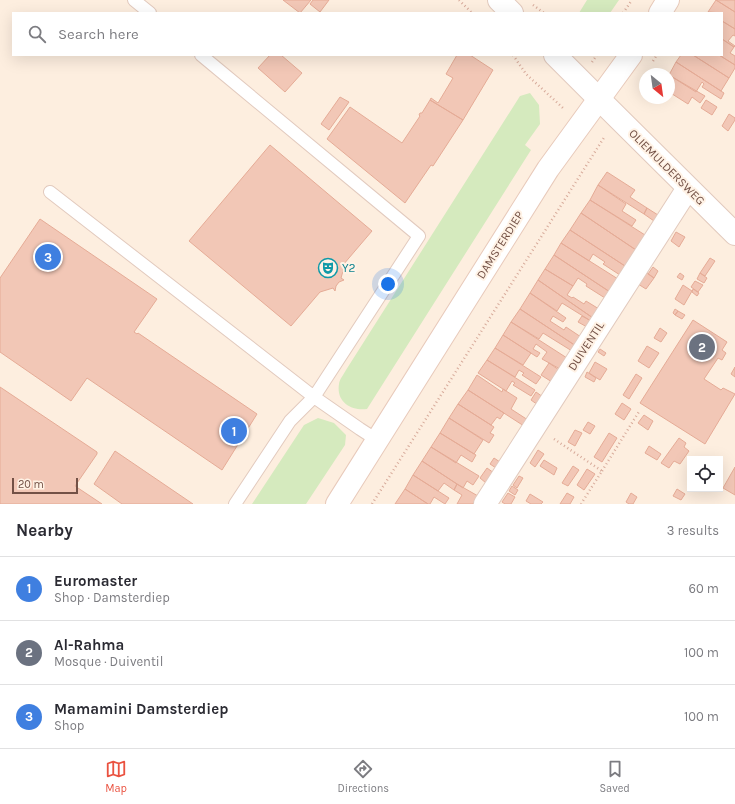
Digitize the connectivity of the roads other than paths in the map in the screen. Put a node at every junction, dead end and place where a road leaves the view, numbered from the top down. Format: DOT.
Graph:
graph roads {
  1 [pos="134,0"];
  2 [pos="499,0"];
  3 [pos="668,0"];
  4 [pos="520,7"];
  5 [pos="149,12"];
  6 [pos="661,12"];
  7 [pos="202,56"];
  8 [pos="556,56"];
  9 [pos="629,56"];
  10 [pos="599,99"];
  11 [pos="688,188"];
  12 [pos="50,192"];
  13 [pos="731,225"];
  14 [pos="314,397"];
  15 [pos="377,440"];
  16 [pos="235,504"];
  17 [pos="337,504"];
  18 [pos="485,504"];
  1 -- 5 [label="lane"];
  2 -- 4 [label="street"];
  3 -- 6 [label="street"];
  7 -- 14 [label="lane"];
  8 -- 10 [label="street, OLIEMULDERSWEG"];
  9 -- 10 [label="street, DAMSTERDIEP"];
  10 -- 11 [label="street, OLIEMULDERSWEG"];
  10 -- 15 [label="street, DAMSTERDIEP"];
  11 -- 13 [label="street, OLIEMULDERSWEG"];
  11 -- 18 [label="street, DUIVENTIL"];
  12 -- 14 [label="lane"];
  14 -- 15 [label="lane"];
  14 -- 16 [label="lane"];
  15 -- 17 [label="street, DAMSTERDIEP"];
}
